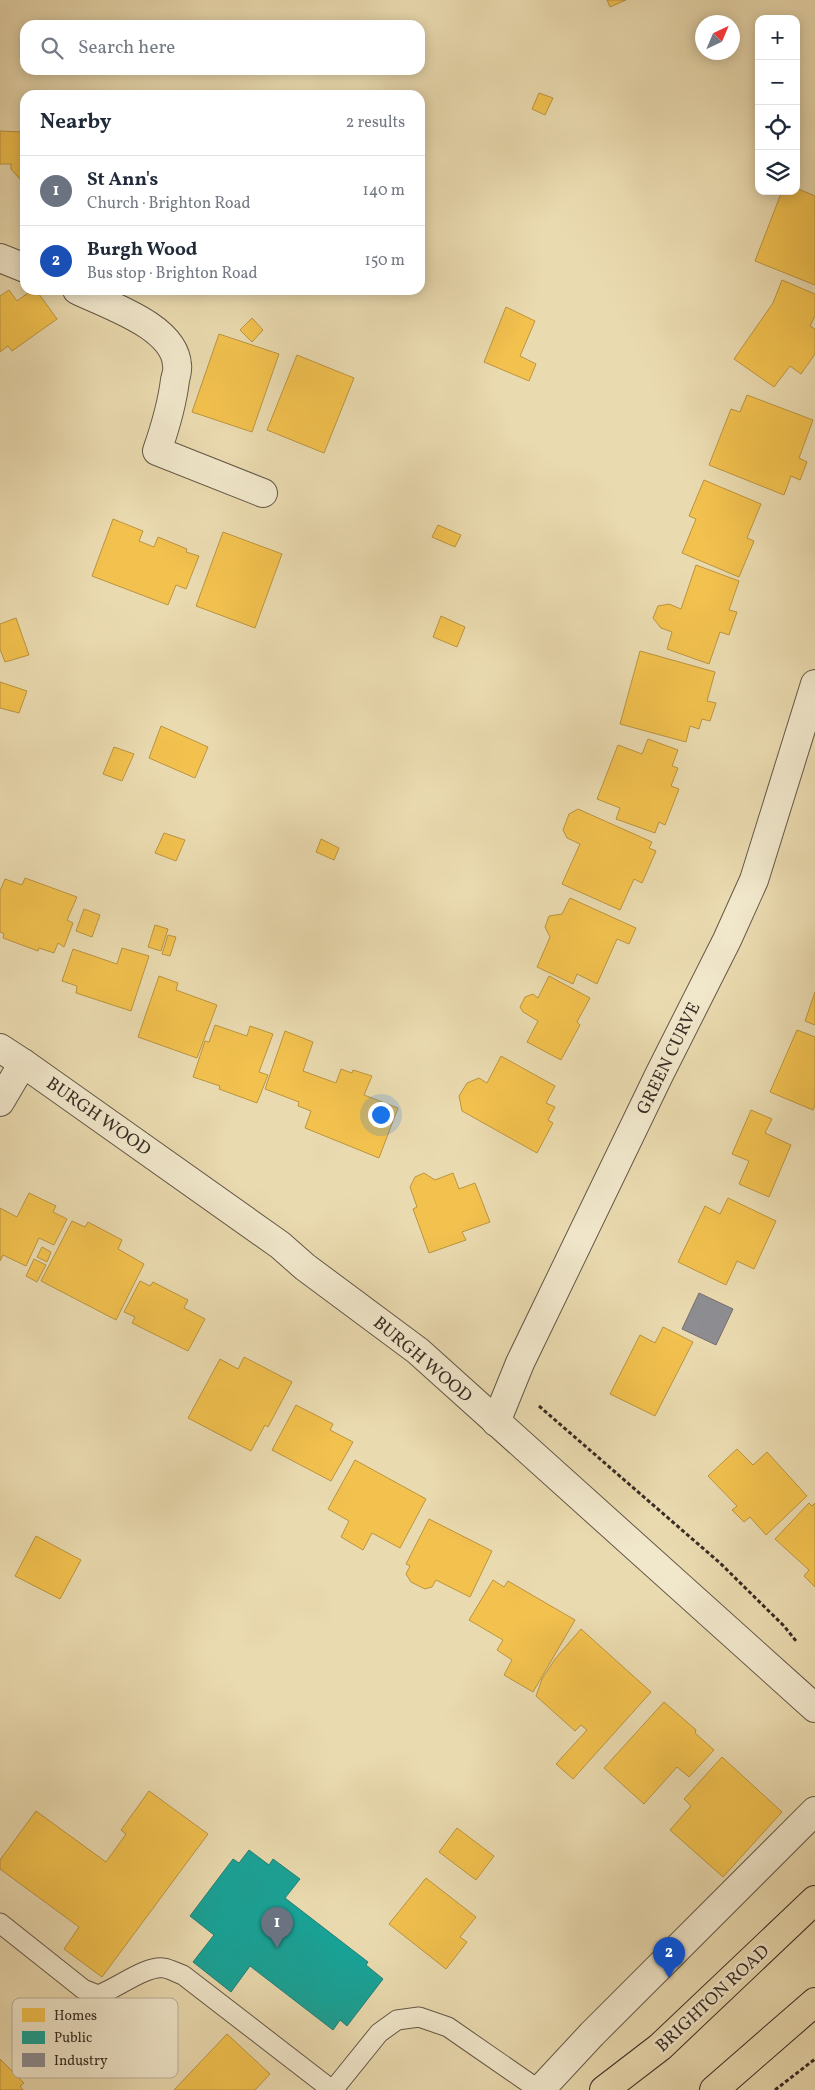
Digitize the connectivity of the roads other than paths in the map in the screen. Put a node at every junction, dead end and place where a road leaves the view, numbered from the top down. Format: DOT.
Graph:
graph roads {
  1 [pos="0,258"];
  2 [pos="20,266"];
  3 [pos="87,295"];
  4 [pos="263,493"];
  5 [pos="815,684"];
  6 [pos="0,1048"];
  7 [pos="23,1063"];
  8 [pos="0,1102"];
  9 [pos="496,1422"];
  10 [pos="815,1708"];
  11 [pos="815,1811"];
  12 [pos="815,1900"];
  13 [pos="0,1923"];
  14 [pos="815,2002"];
  15 [pos="333,2090"];
  16 [pos="539,2090"];
  17 [pos="604,2090"];
  18 [pos="714,2090"];
  1 -- 2 [label="street"];
  3 -- 4 [label="street"];
  5 -- 9 [label="street, GREEN CURVE"];
  6 -- 7 [label="street, BURGH WOOD"];
  7 -- 8 [label="street"];
  7 -- 9 [label="street, BURGH WOOD"];
  9 -- 10 [label="street, BURGH WOOD"];
  11 -- 16 [label="street"];
  12 -- 17 [label="highway, BRIGHTON ROAD"];
  13 -- 15 [label="lane"];
  14 -- 18 [label="highway"];
  15 -- 16 [label="lane"];
}
